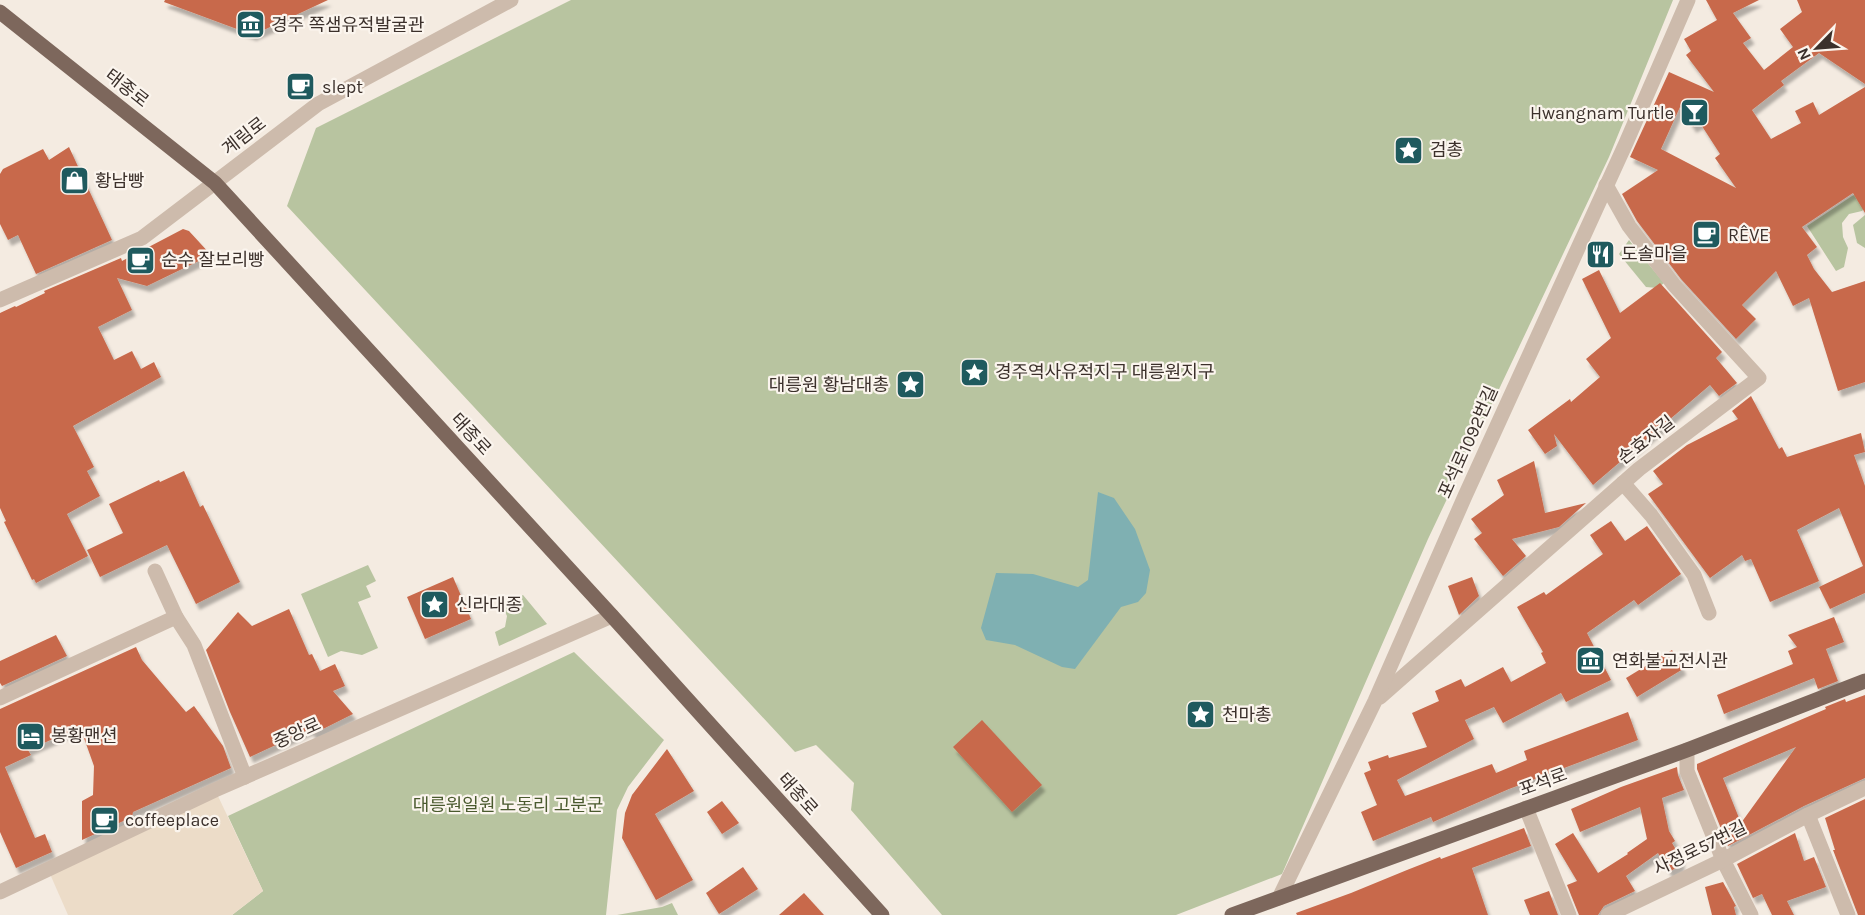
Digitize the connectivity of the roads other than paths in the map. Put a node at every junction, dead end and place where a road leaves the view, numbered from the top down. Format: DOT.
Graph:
graph roads {
  1 [pos="511,0"];
  2 [pos="1688,0"];
  3 [pos="0,12"];
  4 [pos="215,183"];
  5 [pos="1606,185"];
  6 [pos="0,300"];
  7 [pos="1623,483"];
  8 [pos="155,571"];
  9 [pos="1709,613"];
  10 [pos="612,616"];
  11 [pos="176,617"];
  12 [pos="1865,681"];
  13 [pos="0,698"];
  14 [pos="1375,701"];
  15 [pos="1687,750"];
  16 [pos="245,777"];
  17 [pos="1865,788"];
  18 [pos="1526,808"];
  19 [pos="1809,815"];
  20 [pos="1723,860"];
  21 [pos="0,892"];
  22 [pos="1279,898"];
  23 [pos="882,915"];
  24 [pos="1232,915"];
  25 [pos="1569,915"];
  26 [pos="1608,915"];
  27 [pos="1751,915"];
  28 [pos="1848,915"];
  1 -- 4 [label="street, 계림로"];
  2 -- 5 [label="street, 포석로1092번길"];
  3 -- 4 [label="main road, 태종로"];
  4 -- 6 [label="street, 계림로"];
  4 -- 10 [label="main road, 태종로"];
  5 -- 7 [label="street, 손효자길"];
  5 -- 14 [label="street, 포석로1092번길"];
  7 -- 9 [label="street"];
  7 -- 14 [label="street, 손효자길"];
  8 -- 11 [label="street"];
  10 -- 16 [label="street, 중앙로"];
  10 -- 23 [label="main road, 태종로"];
  11 -- 13 [label="street"];
  11 -- 16 [label="street"];
  12 -- 15 [label="main road, 포석로"];
  14 -- 22 [label="street, 포석로1092번길"];
  15 -- 18 [label="main road, 포석로"];
  15 -- 20 [label="street"];
  16 -- 21 [label="street, 중앙로"];
  17 -- 19 [label="street, 사정로57번길"];
  18 -- 22 [label="main road, 포석로"];
  18 -- 25 [label="street"];
  19 -- 20 [label="street, 사정로57번길"];
  19 -- 28 [label="street"];
  20 -- 26 [label="street, 사정로57번길"];
  20 -- 27 [label="street"];
  22 -- 24 [label="main road, 포석로"];
}
